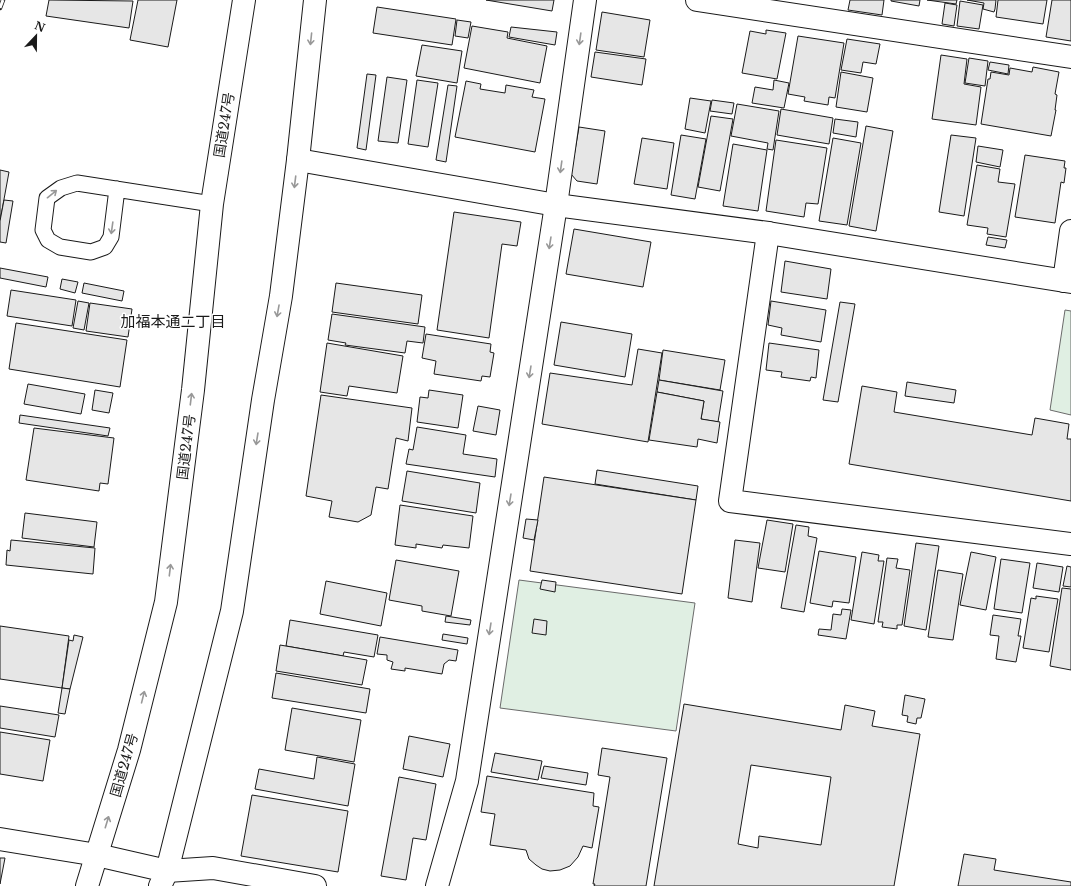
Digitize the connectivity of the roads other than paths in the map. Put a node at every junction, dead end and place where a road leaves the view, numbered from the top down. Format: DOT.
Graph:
graph roads {
  1 [pos="244,0"];
  2 [pos="315,0"];
  3 [pos="585,0"];
  4 [pos="697,0"];
  5 [pos="1071,56"];
  6 [pos="298,160"];
  7 [pos="117,189"];
  8 [pos="212,204"];
  9 [pos="556,205"];
  10 [pos="1071,231"];
  11 [pos="768,233"];
  12 [pos="1068,282"];
  13 [pos="1071,544"];
  14 [pos="0,839"];
  15 [pos="97,855"];
  16 [pos="164,879"];
  17 [pos="87,886"];
  18 [pos="315,886"];
  19 [pos="437,886"];
  1 -- 8 [label="main road, 国道247号"];
  2 -- 6 [label="main road, one-way"];
  3 -- 9 [label="main road, one-way"];
  4 -- 5 [label="main road"];
  6 -- 9 [label="main road"];
  6 -- 16 [label="main road, one-way"];
  7 -- 7 [label="lane, one-way"];
  7 -- 8 [label="lane"];
  15 -- 8 [label="main road, 国道247号, one-way"];
  9 -- 11 [label="main road"];
  9 -- 19 [label="main road, one-way"];
  10 -- 12 [label="main road"];
  11 -- 12 [label="main road"];
  11 -- 13 [label="main road"];
  14 -- 15 [label="main road"];
  15 -- 16 [label="main road"];
  15 -- 17 [label="main road, 国道247号"];
  16 -- 18 [label="main road"];
}
